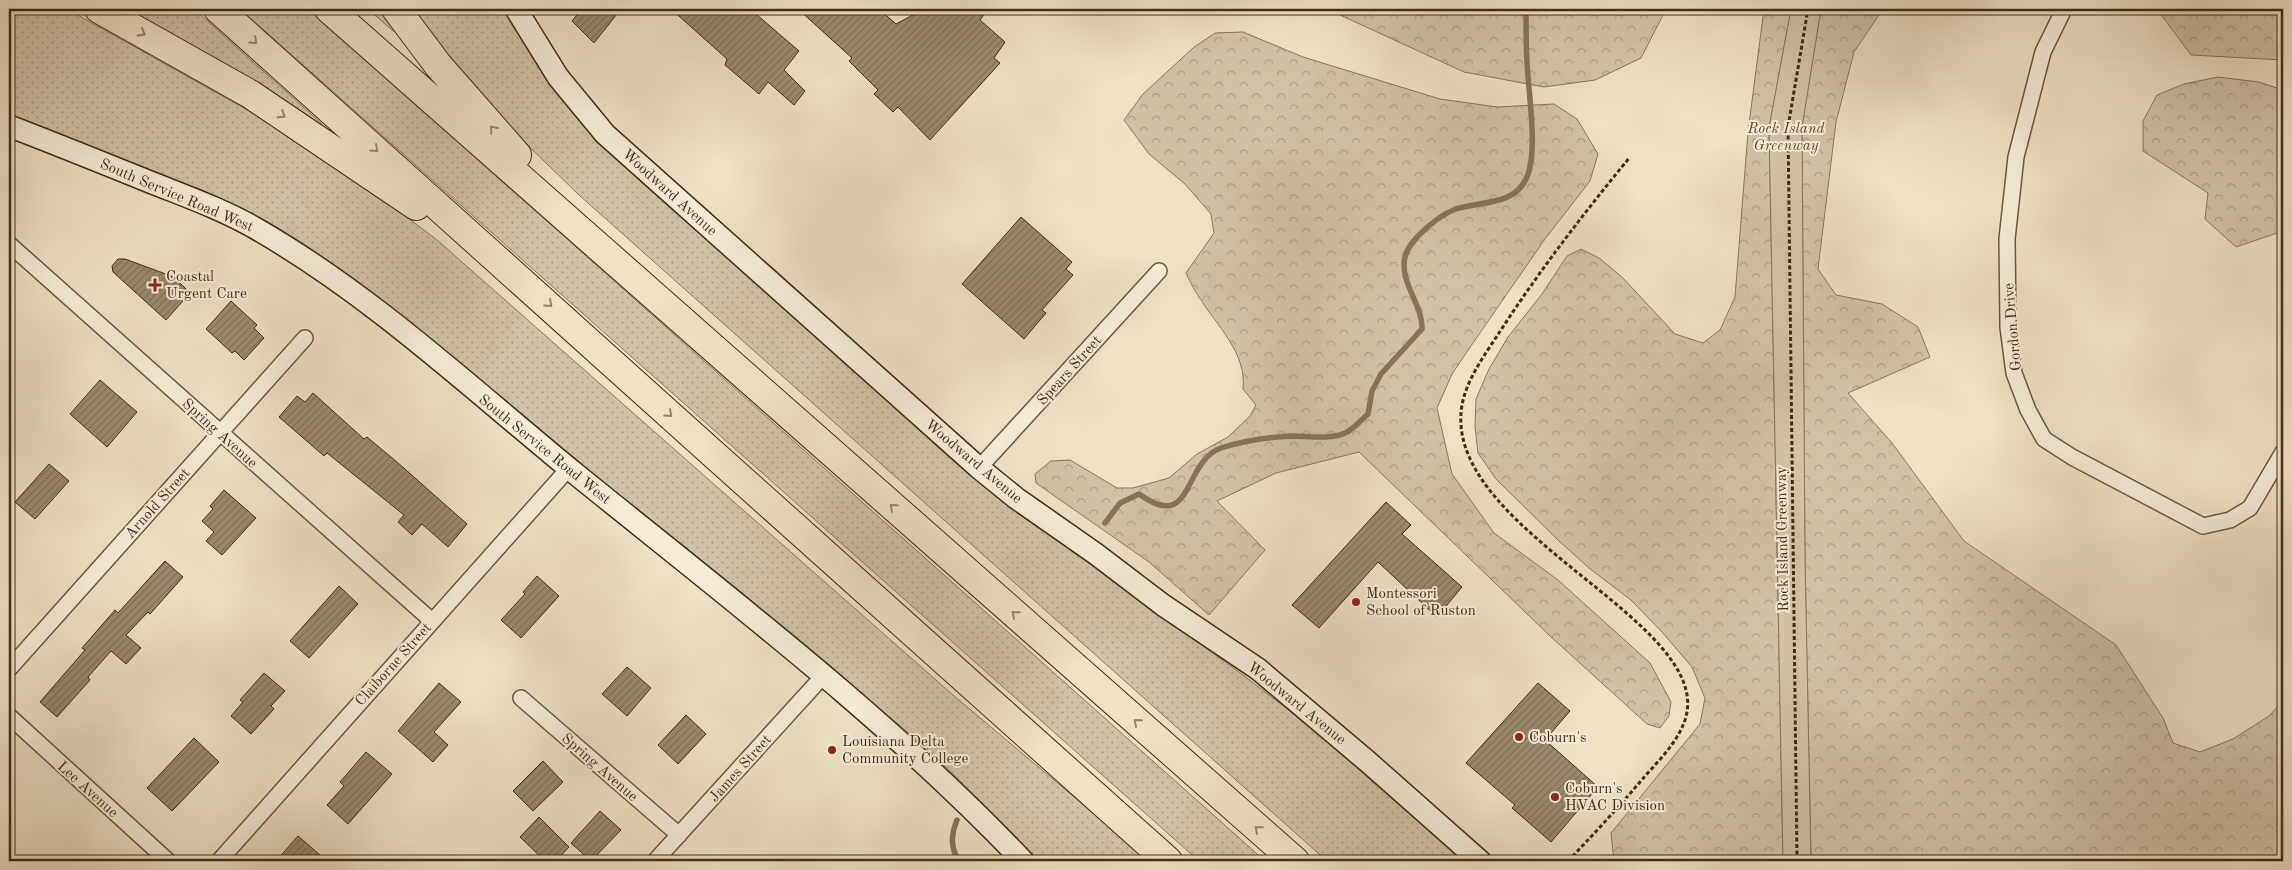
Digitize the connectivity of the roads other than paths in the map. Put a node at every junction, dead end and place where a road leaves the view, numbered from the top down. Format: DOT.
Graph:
graph roads {
  1 [pos="99,9"];
  2 [pos="218,9"];
  3 [pos="329,9"];
  4 [pos="396,9"];
  5 [pos="516,9"];
  6 [pos="2064,9"];
  7 [pos="9,126"];
  8 [pos="9,244"];
  9 [pos="1159,271"];
  10 [pos="635,279"];
  11 [pos="528,286"];
  12 [pos="304,338"];
  13 [pos="220,432"];
  14 [pos="2283,452"];
  15 [pos="569,468"];
  16 [pos="979,468"];
  17 [pos="432,621"];
  18 [pos="9,669"];
  19 [pos="824,675"];
  20 [pos="521,698"];
  21 [pos="9,716"];
  22 [pos="679,835"];
  23 [pos="168,861"];
  24 [pos="219,861"];
  25 [pos="655,861"];
  26 [pos="1023,861"];
  27 [pos="1168,861"];
  28 [pos="1295,861"];
  29 [pos="1480,861"];
  1 -- 11 [label="highway, one-way"];
  2 -- 11 [label="highway, one-way"];
  3 -- 10 [label="highway"];
  10 -- 4 [label="highway, one-way"];
  5 -- 16 [label="main road, Woodward Avenue"];
  6 -- 14 [label="street, Gordon Drive"];
  7 -- 15 [label="main road, South Service Road West"];
  8 -- 13 [label="street, Spring Avenue"];
  9 -- 16 [label="street, Spears Street"];
  28 -- 10 [label="highway, one-way"];
  11 -- 27 [label="highway, one-way"];
  12 -- 13 [label="street, Arnold Street"];
  13 -- 17 [label="street, Spring Avenue"];
  13 -- 18 [label="street, Arnold Street"];
  15 -- 17 [label="street, Claiborne Street"];
  15 -- 19 [label="main road, South Service Road West"];
  16 -- 29 [label="main road, Woodward Avenue"];
  17 -- 24 [label="street, Claiborne Street"];
  19 -- 22 [label="street, James Street"];
  19 -- 26 [label="main road, South Service Road West"];
  20 -- 22 [label="street, Spring Avenue"];
  21 -- 23 [label="street, Lee Avenue"];
  22 -- 25 [label="street, James Street"];
}
